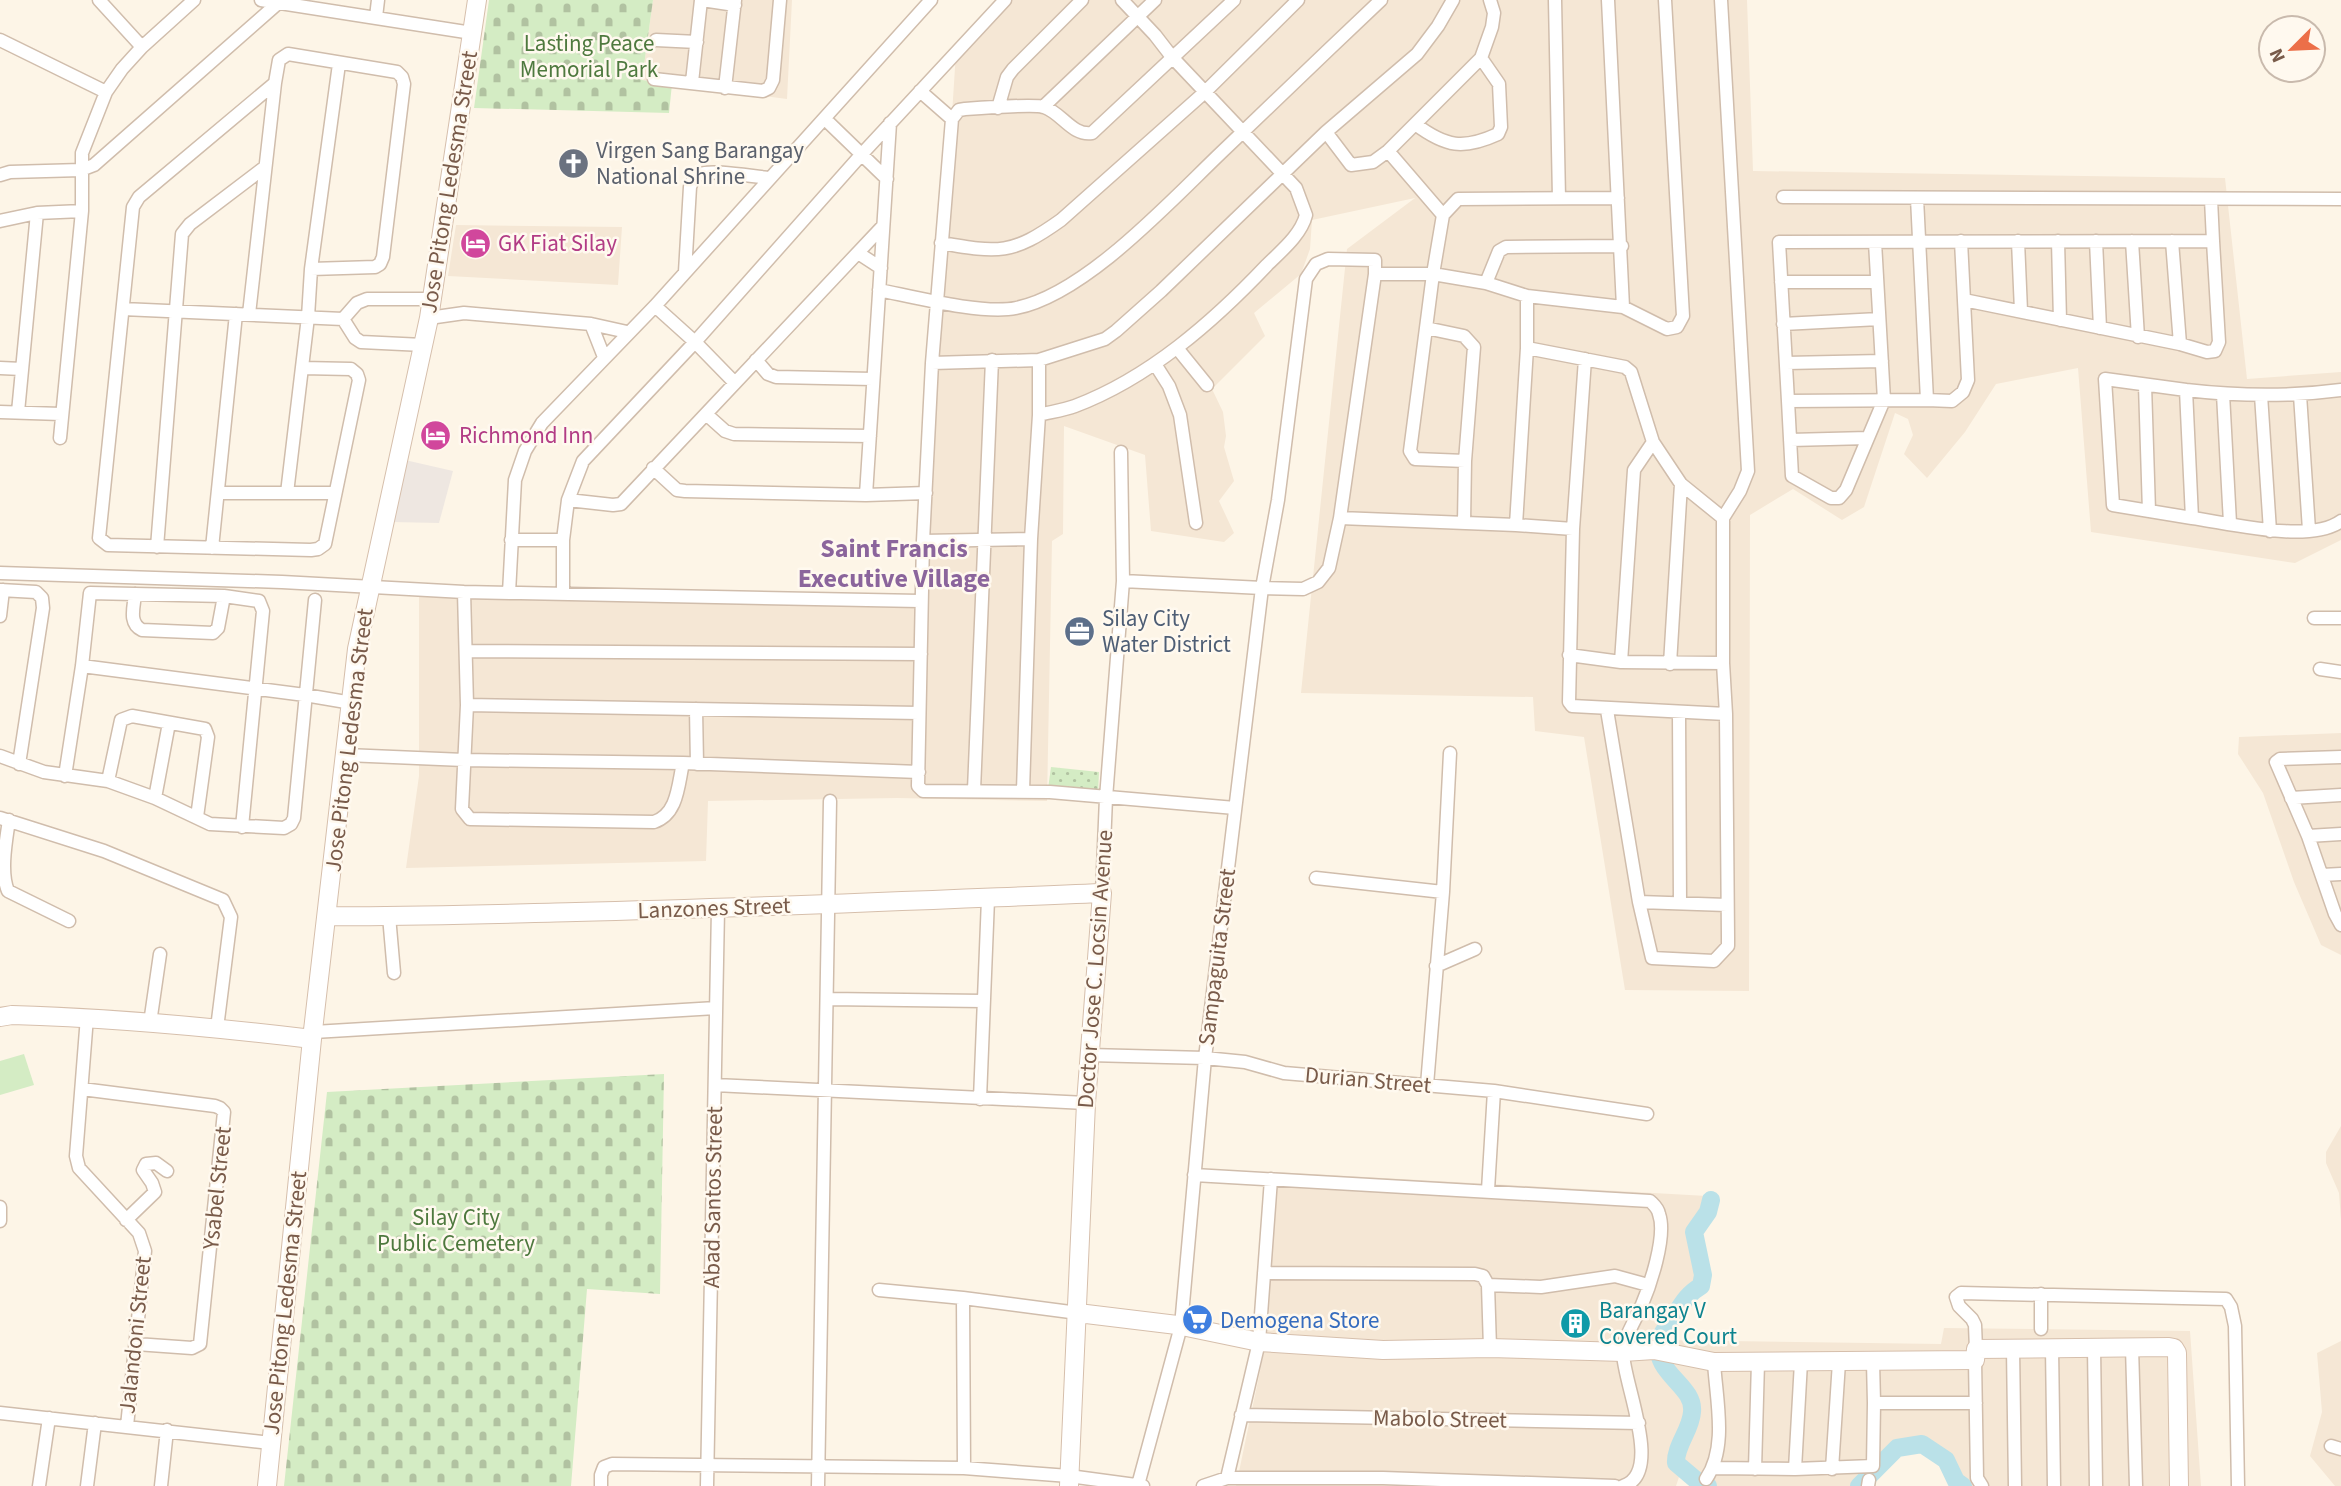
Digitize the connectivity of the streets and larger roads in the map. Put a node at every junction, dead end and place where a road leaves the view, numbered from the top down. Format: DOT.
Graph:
graph roads {
  1 [pos="194,0"];
  2 [pos="261,0"];
  3 [pos="378,0"];
  4 [pos="477,0"];
  5 [pos="701,0"];
  6 [pos="780,0"];
  7 [pos="930,0"];
  8 [pos="1005,0"];
  9 [pos="1082,0"];
  10 [pos="1122,0"];
  11 [pos="1156,0"];
  12 [pos="1234,0"];
  13 [pos="1298,0"];
  14 [pos="1381,0"];
  15 [pos="1452,0"];
  16 [pos="1490,0"];
  17 [pos="1555,0"];
  18 [pos="1608,0"];
  19 [pos="1665,0"];
  20 [pos="1721,0"];
  21 [pos="105,2"];
  22 [pos="735,2"];
  23 [pos="277,4"];
  24 [pos="1138,16"];
  25 [pos="376,17"];
  26 [pos="472,33"];
  27 [pos="0,40"];
  28 [pos="656,40"];
  29 [pos="697,42"];
  30 [pos="142,47"];
  31 [pos="1172,57"];
  32 [pos="1481,58"];
  33 [pos="339,64"];
  34 [pos="654,79"];
  35 [pos="692,82"];
  36 [pos="275,83"];
  37 [pos="724,88"];
  38 [pos="920,91"];
  39 [pos="106,92"];
  40 [pos="1205,92"];
  41 [pos="1043,107"];
  42 [pos="998,108"];
  43 [pos="825,119"];
  44 [pos="951,119"];
  45 [pos="890,123"];
  46 [pos="1415,124"];
  47 [pos="1242,132"];
  48 [pos="1326,132"];
  49 [pos="1388,151"];
  50 [pos="861,155"];
  51 [pos="265,167"];
  52 [pos="81,170"];
  53 [pos="1282,174"];
  54 [pos="0,175"];
  55 [pos="770,178"];
  56 [pos="887,179"];
  57 [pos="1783,197"];
  58 [pos="1559,198"];
  59 [pos="1618,198"];
  60 [pos="1917,198"];
  61 [pos="2211,199"];
  62 [pos="2341,200"];
  63 [pos="82,211"];
  64 [pos="37,213"];
  65 [pos="1443,215"];
  66 [pos="0,221"];
  67 [pos="883,226"];
  68 [pos="2018,240"];
  69 [pos="1919,241"];
  70 [pos="1961,241"];
  71 [pos="2058,241"];
  72 [pos="2132,241"];
  73 [pos="2213,241"];
  74 [pos="1875,242"];
  75 [pos="2096,242"];
  76 [pos="2172,242"];
  77 [pos="941,243"];
  78 [pos="1622,246"];
  79 [pos="858,253"];
  80 [pos="881,268"];
  81 [pos="311,269"];
  82 [pos="685,272"];
  83 [pos="1375,274"];
  84 [pos="1433,274"];
  85 [pos="1781,282"];
  86 [pos="1877,282"];
  87 [pos="1486,283"];
  88 [pos="879,290"];
  89 [pos="1527,296"];
  90 [pos="432,299"];
  91 [pos="1964,300"];
  92 [pos="937,302"];
  93 [pos="654,306"];
  94 [pos="1623,307"];
  95 [pos="124,309"];
  96 [pos="175,311"];
  97 [pos="2021,311"];
  98 [pos="242,314"];
  99 [pos="308,317"];
  100 [pos="429,318"];
  101 [pos="343,319"];
  102 [pos="1880,319"];
  103 [pos="2060,320"];
  104 [pos="591,324"];
  105 [pos="1783,324"];
  106 [pos="1426,328"];
  107 [pos="2100,328"];
  108 [pos="627,332"];
  109 [pos="2138,337"];
  110 [pos="695,342"];
  111 [pos="2180,344"];
  112 [pos="423,345"];
  113 [pos="1177,348"];
  114 [pos="1527,348"];
  115 [pos="604,357"];
  116 [pos="1585,359"];
  117 [pos="757,360"];
  118 [pos="992,360"];
  119 [pos="1040,360"];
  120 [pos="1882,361"];
  121 [pos="932,363"];
  122 [pos="1786,363"];
  123 [pos="1155,364"];
  124 [pos="0,368"];
  125 [pos="302,368"];
  126 [pos="22,369"];
  127 [pos="873,379"];
  128 [pos="735,383"];
  129 [pos="1207,385"];
  130 [pos="2146,385"];
  131 [pos="2186,390"];
  132 [pos="2341,390"];
  133 [pos="2223,394"];
  134 [pos="2261,395"];
  135 [pos="2300,395"];
  136 [pos="1884,400"];
  137 [pos="1927,400"];
  138 [pos="1788,401"];
  139 [pos="0,412"];
  140 [pos="18,412"];
  141 [pos="61,414"];
  142 [pos="706,414"];
  143 [pos="1039,415"];
  144 [pos="870,436"];
  145 [pos="60,438"];
  146 [pos="1868,438"];
  147 [pos="1790,440"];
  148 [pos="1653,442"];
  149 [pos="1121,452"];
  150 [pos="1465,461"];
  151 [pos="653,468"];
  152 [pos="1681,484"];
  153 [pos="218,493"];
  154 [pos="288,493"];
  155 [pos="335,493"];
  156 [pos="926,493"];
  157 [pos="866,495"];
  158 [pos="568,500"];
  159 [pos="2149,511"];
  160 [pos="1340,518"];
  161 [pos="1723,518"];
  162 [pos="2192,518"];
  163 [pos="2341,521"];
  164 [pos="1196,523"];
  165 [pos="1464,523"];
  166 [pos="2230,523"];
  167 [pos="1516,525"];
  168 [pos="1573,529"];
  169 [pos="2309,530"];
  170 [pos="2270,531"];
  171 [pos="1031,539"];
  172 [pos="511,540"];
  173 [pos="563,540"];
  174 [pos="983,540"];
  175 [pos="923,541"];
  176 [pos="157,547"];
  177 [pos="212,548"];
  178 [pos="0,573"];
  179 [pos="91,576"];
  180 [pos="1123,581"];
  181 [pos="370,587"];
  182 [pos="1262,588"];
  183 [pos="2,590"];
  184 [pos="464,592"];
  185 [pos="90,593"];
  186 [pos="509,593"];
  187 [pos="135,594"];
  188 [pos="563,594"];
  189 [pos="224,596"];
  190 [pos="315,600"];
  191 [pos="920,601"];
  192 [pos="0,616"];
  193 [pos="2314,618"];
  194 [pos="2341,618"];
  195 [pos="467,651"];
  196 [pos="921,654"];
  197 [pos="1569,655"];
  198 [pos="1621,662"];
  199 [pos="1723,663"];
  200 [pos="1670,664"];
  201 [pos="82,666"];
  202 [pos="2320,669"];
  203 [pos="2341,672"];
  204 [pos="257,689"];
  205 [pos="305,695"];
  206 [pos="352,703"];
  207 [pos="467,705"];
  208 [pos="696,709"];
  209 [pos="1607,710"];
  210 [pos="1679,712"];
  211 [pos="919,713"];
  212 [pos="1726,714"];
  213 [pos="169,723"];
  214 [pos="1450,753"];
  215 [pos="346,755"];
  216 [pos="0,756"];
  217 [pos="2341,757"];
  218 [pos="464,760"];
  219 [pos="682,763"];
  220 [pos="19,764"];
  221 [pos="697,764"];
  222 [pos="919,772"];
  223 [pos="65,776"];
  224 [pos="108,781"];
  225 [pos="974,790"];
  226 [pos="1023,792"];
  227 [pos="2341,795"];
  228 [pos="1106,797"];
  229 [pos="155,798"];
  230 [pos="2291,798"];
  231 [pos="830,801"];
  232 [pos="1235,808"];
  233 [pos="197,817"];
  234 [pos="5,819"];
  235 [pos="242,827"];
  236 [pos="2341,835"];
  237 [pos="2308,836"];
  238 [pos="2341,874"];
  239 [pos="2322,875"];
  240 [pos="1316,878"];
  241 [pos="1443,892"];
  242 [pos="1102,893"];
  243 [pos="988,899"];
  244 [pos="1639,902"];
  245 [pos="1680,902"];
  246 [pos="830,904"];
  247 [pos="1727,905"];
  248 [pos="718,909"];
  249 [pos="327,916"];
  250 [pos="389,916"];
  251 [pos="69,921"];
  252 [pos="2341,925"];
  253 [pos="1475,949"];
  254 [pos="160,954"];
  255 [pos="1436,966"];
  256 [pos="394,973"];
  257 [pos="828,999"];
  258 [pos="983,1001"];
  259 [pos="716,1008"];
  260 [pos="0,1017"];
  261 [pos="87,1017"];
  262 [pos="150,1023"];
  263 [pos="217,1028"];
  264 [pos="313,1036"];
  265 [pos="1089,1055"];
  266 [pos="1205,1058"];
  267 [pos="715,1085"];
  268 [pos="1427,1085"];
  269 [pos="82,1089"];
  270 [pos="825,1090"];
  271 [pos="1494,1091"];
  272 [pos="980,1099"];
  273 [pos="1086,1102"];
  274 [pos="1647,1114"];
  275 [pos="167,1171"];
  276 [pos="1194,1175"];
  277 [pos="1271,1179"];
  278 [pos="1488,1190"];
  279 [pos="0,1207"];
  280 [pos="126,1220"];
  281 [pos="0,1221"];
  282 [pos="1264,1273"];
  283 [pos="1488,1285"];
  284 [pos="1648,1285"];
  285 [pos="879,1290"];
  286 [pos="2041,1294"];
  287 [pos="963,1298"];
  288 [pos="1078,1313"];
  289 [pos="1181,1326"];
  290 [pos="2041,1329"];
  291 [pos="1259,1342"];
  292 [pos="136,1344"];
  293 [pos="2132,1347"];
  294 [pos="2052,1348"];
  295 [pos="2094,1348"];
  296 [pos="1490,1349"];
  297 [pos="2013,1349"];
  298 [pos="1623,1353"];
  299 [pos="1975,1354"];
  300 [pos="1714,1362"];
  301 [pos="1758,1362"];
  302 [pos="1801,1362"];
  303 [pos="1839,1362"];
  304 [pos="1873,1362"];
  305 [pos="1874,1403"];
  306 [pos="1976,1403"];
  307 [pos="0,1413"];
  308 [pos="1241,1415"];
  309 [pos="49,1418"];
  310 [pos="95,1423"];
  311 [pos="1639,1423"];
  312 [pos="127,1426"];
  313 [pos="167,1430"];
  314 [pos="271,1443"];
  315 [pos="707,1465"];
  316 [pos="818,1466"];
  317 [pos="964,1468"];
  318 [pos="1714,1468"];
  319 [pos="1755,1469"];
  320 [pos="1796,1469"];
  321 [pos="1832,1469"];
  322 [pos="1227,1478"];
  323 [pos="1706,1479"];
  324 [pos="1069,1481"];
  325 [pos="1383,1482"];
  326 [pos="1628,1483"];
  327 [pos="1141,1485"];
  328 [pos="39,1486"];
  329 [pos="88,1486"];
  330 [pos="161,1486"];
  331 [pos="267,1486"];
  332 [pos="601,1486"];
  333 [pos="707,1486"];
  334 [pos="818,1486"];
  335 [pos="1203,1486"];
  336 [pos="1615,1486"];
  337 [pos="1982,1486"];
  338 [pos="2015,1486"];
  339 [pos="2054,1486"];
  340 [pos="2096,1486"];
  341 [pos="2136,1486"];
  342 [pos="2179,1486"];
  343 [pos="2238,1486"];
  1 -- 30 [label="street"];
  2 -- 23 [label="street"];
  3 -- 25 [label="street"];
  4 -- 26 [label="street, Jose Pitong Ledesma Street"];
  5 -- 22 [label="street"];
  5 -- 29 [label="street"];
  6 -- 37 [label="street"];
  7 -- 43 [label="street"];
  8 -- 38 [label="street"];
  9 -- 42 [label="street"];
  10 -- 24 [label="street"];
  11 -- 24 [label="street"];
  12 -- 31 [label="street"];
  13 -- 40 [label="street"];
  14 -- 47 [label="street"];
  15 -- 48 [label="street"];
  16 -- 32 [label="street"];
  17 -- 58 [label="street"];
  18 -- 59 [label="street"];
  19 -- 94 [label="street"];
  20 -- 161 [label="street"];
  21 -- 30 [label="street"];
  22 -- 37 [label="street"];
  23 -- 25 [label="street"];
  23 -- 52 [label="street"];
  24 -- 31 [label="street"];
  24 -- 41 [label="street"];
  25 -- 26 [label="street"];
  26 -- 90 [label="street, Jose Pitong Ledesma Street"];
  27 -- 39 [label="street"];
  28 -- 29 [label="street"];
  29 -- 35 [label="street"];
  30 -- 39 [label="street"];
  31 -- 40 [label="street"];
  31 -- 41 [label="street"];
  32 -- 46 [label="street"];
  32 -- 46 [label="street"];
  33 -- 36 [label="street"];
  33 -- 81 [label="street"];
  33 -- 81 [label="street"];
  34 -- 35 [label="street"];
  35 -- 37 [label="street"];
  36 -- 51 [label="street"];
  36 -- 95 [label="street"];
  38 -- 44 [label="street"];
  38 -- 45 [label="street"];
  39 -- 52 [label="street"];
  40 -- 47 [label="street"];
  40 -- 77 [label="street"];
  41 -- 42 [label="street"];
  42 -- 44 [label="street"];
  43 -- 50 [label="street"];
  43 -- 55 [label="street"];
  44 -- 77 [label="street"];
  45 -- 50 [label="street"];
  45 -- 56 [label="street"];
  46 -- 49 [label="street"];
  47 -- 53 [label="street"];
  47 -- 92 [label="street"];
  48 -- 49 [label="street"];
  48 -- 53 [label="street"];
  49 -- 65 [label="street"];
  50 -- 56 [label="street"];
  50 -- 110 [label="street"];
  51 -- 96 [label="street"];
  51 -- 98 [label="street"];
  52 -- 54 [label="street"];
  52 -- 63 [label="street"];
  53 -- 113 [label="street"];
  53 -- 119 [label="street"];
  55 -- 82 [label="street"];
  55 -- 82 [label="street"];
  56 -- 67 [label="street"];
  57 -- 60 [label="street"];
  58 -- 59 [label="street"];
  58 -- 65 [label="street"];
  59 -- 78 [label="street"];
  60 -- 61 [label="street"];
  60 -- 69 [label="street"];
  61 -- 62 [label="street"];
  61 -- 73 [label="street"];
  63 -- 64 [label="street"];
  63 -- 141 [label="street"];
  64 -- 66 [label="street"];
  64 -- 126 [label="street"];
  65 -- 84 [label="street"];
  67 -- 79 [label="street"];
  67 -- 80 [label="street"];
  68 -- 70 [label="street"];
  68 -- 71 [label="street"];
  68 -- 97 [label="street"];
  69 -- 70 [label="street"];
  69 -- 74 [label="street"];
  69 -- 137 [label="street"];
  70 -- 91 [label="street"];
  71 -- 75 [label="street"];
  71 -- 103 [label="street"];
  72 -- 75 [label="street"];
  72 -- 76 [label="street"];
  72 -- 109 [label="street"];
  73 -- 76 [label="street"];
  73 -- 111 [label="street"];
  74 -- 85 [label="street"];
  74 -- 86 [label="street"];
  75 -- 107 [label="street"];
  76 -- 111 [label="street"];
  77 -- 92 [label="street"];
  78 -- 87 [label="street"];
  78 -- 94 [label="street"];
  79 -- 80 [label="street"];
  79 -- 117 [label="street"];
  80 -- 88 [label="street"];
  81 -- 99 [label="street"];
  82 -- 93 [label="street"];
  83 -- 84 [label="street"];
  83 -- 160 [label="street"];
  83 -- 182 [label="street, Sampaguita Street"];
  84 -- 87 [label="street"];
  84 -- 106 [label="street"];
  85 -- 86 [label="street"];
  85 -- 105 [label="street"];
  86 -- 102 [label="street"];
  87 -- 89 [label="street"];
  88 -- 92 [label="street"];
  88 -- 127 [label="street"];
  89 -- 94 [label="street"];
  89 -- 114 [label="street"];
  90 -- 100 [label="street, Jose Pitong Ledesma Street"];
  90 -- 101 [label="street"];
  91 -- 97 [label="street"];
  91 -- 137 [label="street"];
  92 -- 121 [label="street"];
  93 -- 108 [label="street"];
  93 -- 110 [label="street"];
  95 -- 96 [label="street"];
  95 -- 176 [label="street"];
  96 -- 98 [label="street"];
  96 -- 176 [label="street"];
  97 -- 103 [label="street"];
  98 -- 99 [label="street"];
  98 -- 153 [label="street"];
  99 -- 101 [label="street"];
  99 -- 125 [label="street"];
  100 -- 104 [label="street"];
  100 -- 112 [label="street, Jose Pitong Ledesma Street"];
  101 -- 112 [label="street"];
  102 -- 105 [label="street"];
  102 -- 120 [label="street"];
  103 -- 107 [label="street"];
  104 -- 108 [label="street"];
  104 -- 115 [label="street"];
  105 -- 122 [label="street"];
  106 -- 150 [label="street"];
  106 -- 150 [label="street"];
  107 -- 109 [label="street"];
  108 -- 115 [label="street"];
  109 -- 111 [label="street"];
  110 -- 128 [label="street"];
  110 -- 158 [label="street"];
  112 -- 181 [label="street, Jose Pitong Ledesma Street"];
  113 -- 123 [label="street"];
  113 -- 129 [label="street"];
  114 -- 116 [label="street"];
  114 -- 167 [label="street"];
  115 -- 172 [label="street"];
  116 -- 148 [label="street"];
  116 -- 168 [label="street"];
  117 -- 127 [label="street"];
  117 -- 128 [label="street"];
  118 -- 119 [label="street"];
  118 -- 121 [label="street"];
  118 -- 174 [label="street"];
  119 -- 143 [label="street"];
  120 -- 122 [label="street"];
  120 -- 136 [label="street"];
  121 -- 156 [label="street"];
  122 -- 138 [label="street"];
  123 -- 143 [label="street"];
  123 -- 164 [label="street"];
  124 -- 126 [label="street"];
  125 -- 154 [label="street"];
  125 -- 155 [label="street"];
  126 -- 140 [label="street"];
  127 -- 144 [label="street"];
  128 -- 142 [label="street"];
  130 -- 131 [label="street"];
  130 -- 159 [label="street"];
  130 -- 159 [label="street"];
  131 -- 133 [label="street"];
  131 -- 162 [label="street"];
  132 -- 135 [label="street"];
  133 -- 134 [label="street"];
  133 -- 166 [label="street"];
  134 -- 135 [label="street"];
  134 -- 170 [label="street"];
  135 -- 169 [label="street"];
  136 -- 137 [label="street"];
  136 -- 138 [label="street"];
  136 -- 146 [label="street"];
  138 -- 147 [label="street"];
  139 -- 140 [label="street"];
  140 -- 141 [label="street"];
  141 -- 145 [label="street"];
  142 -- 144 [label="street"];
  142 -- 151 [label="street"];
  143 -- 171 [label="street"];
  144 -- 157 [label="street"];
  146 -- 147 [label="street"];
  146 -- 147 [label="street"];
  148 -- 152 [label="street"];
  148 -- 198 [label="street"];
  149 -- 180 [label="street, Doctor Jose C. Locsin Avenue"];
  150 -- 165 [label="street"];
  151 -- 157 [label="street"];
  151 -- 158 [label="street"];
  152 -- 161 [label="street"];
  152 -- 200 [label="street"];
  153 -- 154 [label="street"];
  153 -- 177 [label="street"];
  154 -- 155 [label="street"];
  155 -- 177 [label="street"];
  156 -- 157 [label="street"];
  156 -- 175 [label="street"];
  158 -- 173 [label="street"];
  159 -- 162 [label="street"];
  160 -- 165 [label="street"];
  160 -- 182 [label="street"];
  161 -- 199 [label="street"];
  162 -- 166 [label="street"];
  163 -- 169 [label="street"];
  165 -- 167 [label="street"];
  166 -- 170 [label="street"];
  167 -- 168 [label="street"];
  168 -- 197 [label="street"];
  169 -- 170 [label="street"];
  171 -- 174 [label="street"];
  171 -- 226 [label="street"];
  172 -- 173 [label="street"];
  172 -- 186 [label="street"];
  173 -- 188 [label="street"];
  174 -- 175 [label="street"];
  174 -- 225 [label="street"];
  175 -- 191 [label="street"];
  176 -- 177 [label="street"];
  178 -- 179 [label="street"];
  179 -- 181 [label="street"];
  179 -- 185 [label="street"];
  180 -- 182 [label="street"];
  180 -- 228 [label="street, Doctor Jose C. Locsin Avenue"];
  181 -- 184 [label="street"];
  181 -- 206 [label="street, Jose Pitong Ledesma Street"];
  182 -- 232 [label="street, Sampaguita Street"];
  183 -- 192 [label="street"];
  183 -- 220 [label="street"];
  184 -- 186 [label="street"];
  184 -- 195 [label="street"];
  185 -- 187 [label="street"];
  185 -- 201 [label="street"];
  186 -- 188 [label="street"];
  187 -- 189 [label="street"];
  187 -- 189 [label="street"];
  188 -- 191 [label="street"];
  189 -- 204 [label="street"];
  190 -- 205 [label="street"];
  191 -- 196 [label="street"];
  193 -- 194 [label="street"];
  195 -- 196 [label="street"];
  195 -- 207 [label="street"];
  196 -- 211 [label="street"];
  197 -- 198 [label="street"];
  197 -- 209 [label="street"];
  198 -- 200 [label="street"];
  199 -- 200 [label="street"];
  199 -- 212 [label="street"];
  201 -- 204 [label="street"];
  201 -- 223 [label="street"];
  202 -- 203 [label="street"];
  204 -- 205 [label="street"];
  204 -- 235 [label="street"];
  205 -- 206 [label="street"];
  205 -- 235 [label="street"];
  206 -- 215 [label="street, Jose Pitong Ledesma Street"];
  207 -- 208 [label="street"];
  207 -- 218 [label="street"];
  208 -- 211 [label="street"];
  208 -- 221 [label="street"];
  209 -- 210 [label="street"];
  209 -- 244 [label="street"];
  210 -- 212 [label="street"];
  210 -- 245 [label="street"];
  211 -- 222 [label="street"];
  212 -- 247 [label="street"];
  213 -- 224 [label="street"];
  213 -- 229 [label="street"];
  213 -- 233 [label="street"];
  214 -- 241 [label="street"];
  215 -- 218 [label="street"];
  215 -- 249 [label="street, Jose Pitong Ledesma Street"];
  216 -- 220 [label="street"];
  217 -- 230 [label="street"];
  218 -- 219 [label="street"];
  218 -- 219 [label="street"];
  219 -- 221 [label="street"];
  220 -- 223 [label="street"];
  221 -- 222 [label="street"];
  222 -- 225 [label="street"];
  223 -- 224 [label="street"];
  224 -- 229 [label="street"];
  225 -- 226 [label="street"];
  226 -- 228 [label="street"];
  227 -- 230 [label="street"];
  228 -- 232 [label="street"];
  228 -- 242 [label="street, Doctor Jose C. Locsin Avenue"];
  229 -- 233 [label="street"];
  230 -- 237 [label="street"];
  231 -- 246 [label="street"];
  232 -- 266 [label="street, Sampaguita Street"];
  233 -- 235 [label="street"];
  234 -- 251 [label="street"];
  234 -- 263 [label="street"];
  236 -- 237 [label="street"];
  237 -- 239 [label="street"];
  238 -- 239 [label="street"];
  239 -- 252 [label="street"];
  240 -- 241 [label="street"];
  241 -- 255 [label="street"];
  242 -- 243 [label="street, Lanzones Street"];
  242 -- 265 [label="street, Doctor Jose C. Locsin Avenue"];
  243 -- 246 [label="street, Lanzones Street"];
  243 -- 258 [label="street"];
  244 -- 245 [label="street"];
  244 -- 247 [label="street"];
  245 -- 247 [label="street"];
  246 -- 248 [label="street, Lanzones Street"];
  246 -- 257 [label="street"];
  248 -- 250 [label="street, Lanzones Street"];
  248 -- 259 [label="street, Abad Santos Street"];
  249 -- 250 [label="street, Lanzones Street"];
  249 -- 264 [label="street, Jose Pitong Ledesma Street"];
  250 -- 256 [label="street"];
  253 -- 255 [label="street"];
  254 -- 262 [label="street"];
  255 -- 268 [label="street"];
  257 -- 258 [label="street"];
  257 -- 270 [label="street"];
  258 -- 272 [label="street"];
  259 -- 264 [label="street"];
  259 -- 267 [label="street, Abad Santos Street"];
  260 -- 261 [label="street"];
  261 -- 262 [label="street"];
  261 -- 269 [label="street, Jalandoni Street"];
  262 -- 263 [label="street"];
  263 -- 264 [label="street"];
  264 -- 314 [label="street, Jose Pitong Ledesma Street"];
  265 -- 266 [label="street, Durian Street"];
  265 -- 273 [label="street, Doctor Jose C. Locsin Avenue"];
  266 -- 268 [label="street, Durian Street"];
  266 -- 276 [label="street, Sampaguita Street"];
  267 -- 270 [label="street"];
  267 -- 315 [label="street, Abad Santos Street"];
  268 -- 271 [label="street, Durian Street"];
  269 -- 280 [label="street, Jalandoni Street"];
  269 -- 292 [label="street, Ysabel Street"];
  270 -- 272 [label="street"];
  270 -- 316 [label="street"];
  271 -- 274 [label="street, Durian Street"];
  271 -- 278 [label="street"];
  272 -- 273 [label="street"];
  273 -- 288 [label="street, Doctor Jose C. Locsin Avenue"];
  275 -- 280 [label="street"];
  276 -- 277 [label="street"];
  276 -- 289 [label="street, Sampaguita Street"];
  277 -- 278 [label="street"];
  277 -- 282 [label="street"];
  278 -- 284 [label="street"];
  279 -- 281 [label="street"];
  280 -- 292 [label="street, Jalandoni Street"];
  282 -- 283 [label="street"];
  282 -- 291 [label="street"];
  283 -- 284 [label="street"];
  283 -- 296 [label="street"];
  284 -- 298 [label="street"];
  285 -- 287 [label="street"];
  286 -- 290 [label="street"];
  286 -- 299 [label="street"];
  286 -- 343 [label="street"];
  287 -- 288 [label="street"];
  287 -- 317 [label="street"];
  288 -- 289 [label="street"];
  288 -- 324 [label="street, Doctor Jose C. Locsin Avenue"];
  289 -- 291 [label="street"];
  289 -- 327 [label="street, Sampaguita Street"];
  291 -- 296 [label="street"];
  291 -- 308 [label="street"];
  292 -- 312 [label="street, Jalandoni Street"];
  293 -- 295 [label="street"];
  293 -- 341 [label="street"];
  293 -- 342 [label="street"];
  294 -- 295 [label="street"];
  294 -- 297 [label="street"];
  294 -- 339 [label="street"];
  295 -- 340 [label="street"];
  296 -- 298 [label="street"];
  297 -- 299 [label="street"];
  297 -- 338 [label="street"];
  298 -- 300 [label="street"];
  298 -- 311 [label="street"];
  299 -- 304 [label="street"];
  299 -- 306 [label="street"];
  300 -- 301 [label="street"];
  300 -- 318 [label="street"];
  301 -- 302 [label="street"];
  301 -- 319 [label="street"];
  302 -- 303 [label="street"];
  302 -- 320 [label="street"];
  303 -- 304 [label="street"];
  303 -- 321 [label="street"];
  304 -- 305 [label="street"];
  305 -- 306 [label="street"];
  305 -- 321 [label="street"];
  306 -- 337 [label="street"];
  307 -- 309 [label="street"];
  308 -- 311 [label="street, Mabolo Street"];
  308 -- 322 [label="street"];
  309 -- 310 [label="street"];
  309 -- 328 [label="street"];
  310 -- 312 [label="street"];
  310 -- 329 [label="street"];
  311 -- 326 [label="street"];
  312 -- 313 [label="street"];
  313 -- 314 [label="street"];
  313 -- 330 [label="street"];
  314 -- 331 [label="street, Jose Pitong Ledesma Street"];
  315 -- 316 [label="street"];
  315 -- 332 [label="street"];
  315 -- 333 [label="street, Abad Santos Street"];
  316 -- 317 [label="street"];
  316 -- 334 [label="street"];
  317 -- 324 [label="street"];
  318 -- 319 [label="street"];
  318 -- 323 [label="street"];
  319 -- 320 [label="street"];
  320 -- 321 [label="street"];
  322 -- 325 [label="street"];
  322 -- 335 [label="street"];
  324 -- 327 [label="street"];
  325 -- 336 [label="street"];
}
